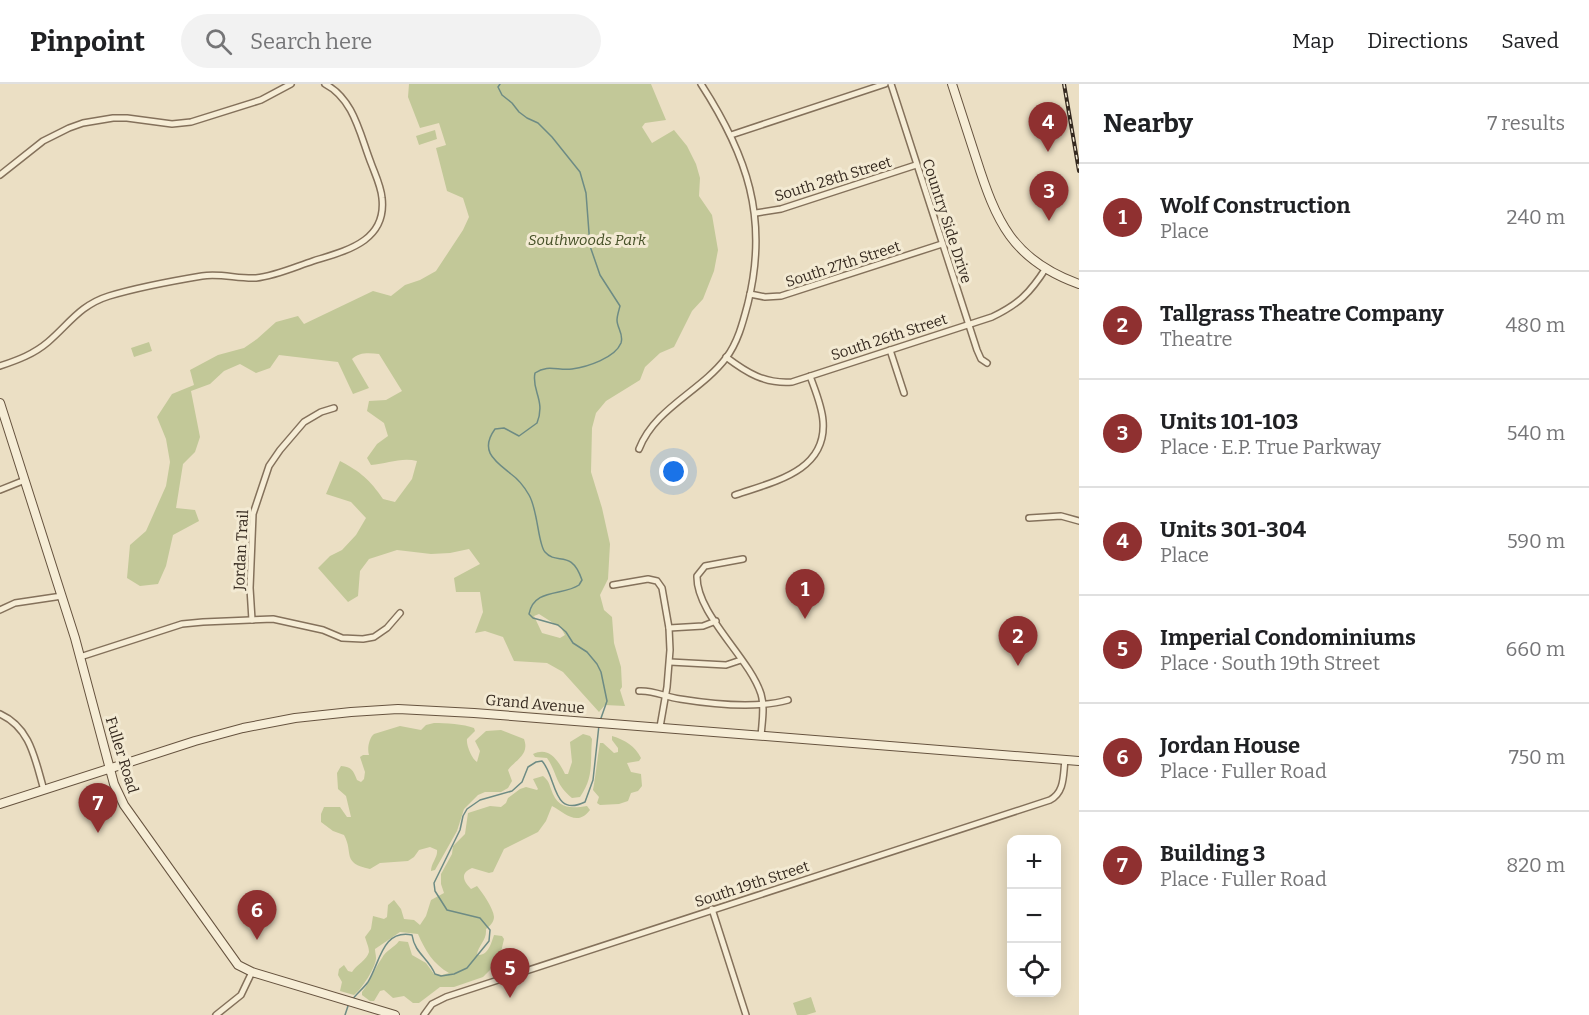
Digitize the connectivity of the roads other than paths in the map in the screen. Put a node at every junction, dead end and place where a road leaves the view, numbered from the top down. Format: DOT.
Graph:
graph roads {
  1 [pos="291,84"];
  2 [pos="325,84"];
  3 [pos="701,84"];
  4 [pos="885,84"];
  5 [pos="891,84"];
  6 [pos="951,84"];
  7 [pos="731,135"];
  8 [pos="916,165"];
  9 [pos="0,175"];
  10 [pos="756,213"];
  11 [pos="942,244"];
  12 [pos="1046,268"];
  13 [pos="1079,284"];
  14 [pos="750,294"];
  15 [pos="969,324"];
  16 [pos="890,350"];
  17 [pos="726,357"];
  18 [pos="987,363"];
  19 [pos="0,366"];
  20 [pos="810,376"];
  21 [pos="904,393"];
  22 [pos="0,403"];
  23 [pos="334,408"];
  24 [pos="639,449"];
  25 [pos="25,480"];
  26 [pos="0,490"];
  27 [pos="735,495"];
  28 [pos="1029,518"];
  29 [pos="1079,521"];
  30 [pos="743,559"];
  31 [pos="612,585"];
  32 [pos="62,596"];
  33 [pos="0,610"];
  34 [pos="400,613"];
  35 [pos="252,620"];
  36 [pos="716,621"];
  37 [pos="669,628"];
  38 [pos="80,657"];
  39 [pos="741,660"];
  40 [pos="670,662"];
  41 [pos="639,692"];
  42 [pos="666,696"];
  43 [pos="788,700"];
  44 [pos="763,705"];
  45 [pos="0,714"];
  46 [pos="660,728"];
  47 [pos="761,736"];
  48 [pos="1065,760"];
  49 [pos="1079,761"];
  50 [pos="110,769"];
  51 [pos="44,790"];
  52 [pos="0,804"];
  53 [pos="712,909"];
  54 [pos="252,972"];
  55 [pos="216,1015"];
  56 [pos="394,1015"];
  57 [pos="424,1015"];
  58 [pos="746,1015"];
  1 -- 9 [label="street"];
  2 -- 19 [label="street"];
  3 -- 7 [label="street"];
  4 -- 7 [label="street"];
  5 -- 8 [label="street, Country Side Drive"];
  6 -- 12 [label="main road"];
  7 -- 10 [label="street"];
  8 -- 10 [label="street, South 28th Street"];
  8 -- 11 [label="street, Country Side Drive"];
  10 -- 14 [label="street"];
  11 -- 14 [label="street, South 27th Street"];
  11 -- 15 [label="street, Country Side Drive"];
  12 -- 13 [label="main road"];
  12 -- 15 [label="street, South 26th Street"];
  14 -- 17 [label="street"];
  15 -- 16 [label="street, South 26th Street"];
  15 -- 18 [label="street, Country Side Drive"];
  16 -- 20 [label="street, South 26th Street"];
  16 -- 21 [label="street"];
  17 -- 20 [label="street, South 26th Street"];
  17 -- 24 [label="street"];
  20 -- 27 [label="street"];
  22 -- 25 [label="main road, Fuller Road"];
  23 -- 35 [label="street, Jordan Trail"];
  25 -- 26 [label="street"];
  25 -- 32 [label="main road, Fuller Road"];
  28 -- 29 [label="street"];
  30 -- 36 [label="street"];
  31 -- 37 [label="street"];
  32 -- 33 [label="street"];
  32 -- 38 [label="main road, Fuller Road"];
  34 -- 35 [label="street"];
  35 -- 38 [label="street"];
  36 -- 37 [label="street"];
  36 -- 39 [label="street"];
  37 -- 40 [label="street"];
  38 -- 50 [label="main road, Fuller Road"];
  39 -- 40 [label="street"];
  39 -- 44 [label="street"];
  40 -- 42 [label="street"];
  41 -- 42 [label="street"];
  42 -- 44 [label="street"];
  42 -- 46 [label="street"];
  43 -- 44 [label="street"];
  44 -- 47 [label="street"];
  45 -- 51 [label="street"];
  46 -- 47 [label="main road, Grand Avenue"];
  46 -- 50 [label="main road, Grand Avenue"];
  47 -- 48 [label="main road, Grand Avenue"];
  48 -- 49 [label="main road, Grand Avenue"];
  48 -- 53 [label="street, South 19th Street"];
  50 -- 51 [label="main road, Grand Avenue"];
  50 -- 54 [label="main road, Fuller Road"];
  51 -- 52 [label="main road, Grand Avenue"];
  53 -- 57 [label="street, South 19th Street"];
  53 -- 58 [label="street"];
  54 -- 55 [label="street"];
  54 -- 56 [label="main road, Fuller Road"];
}
